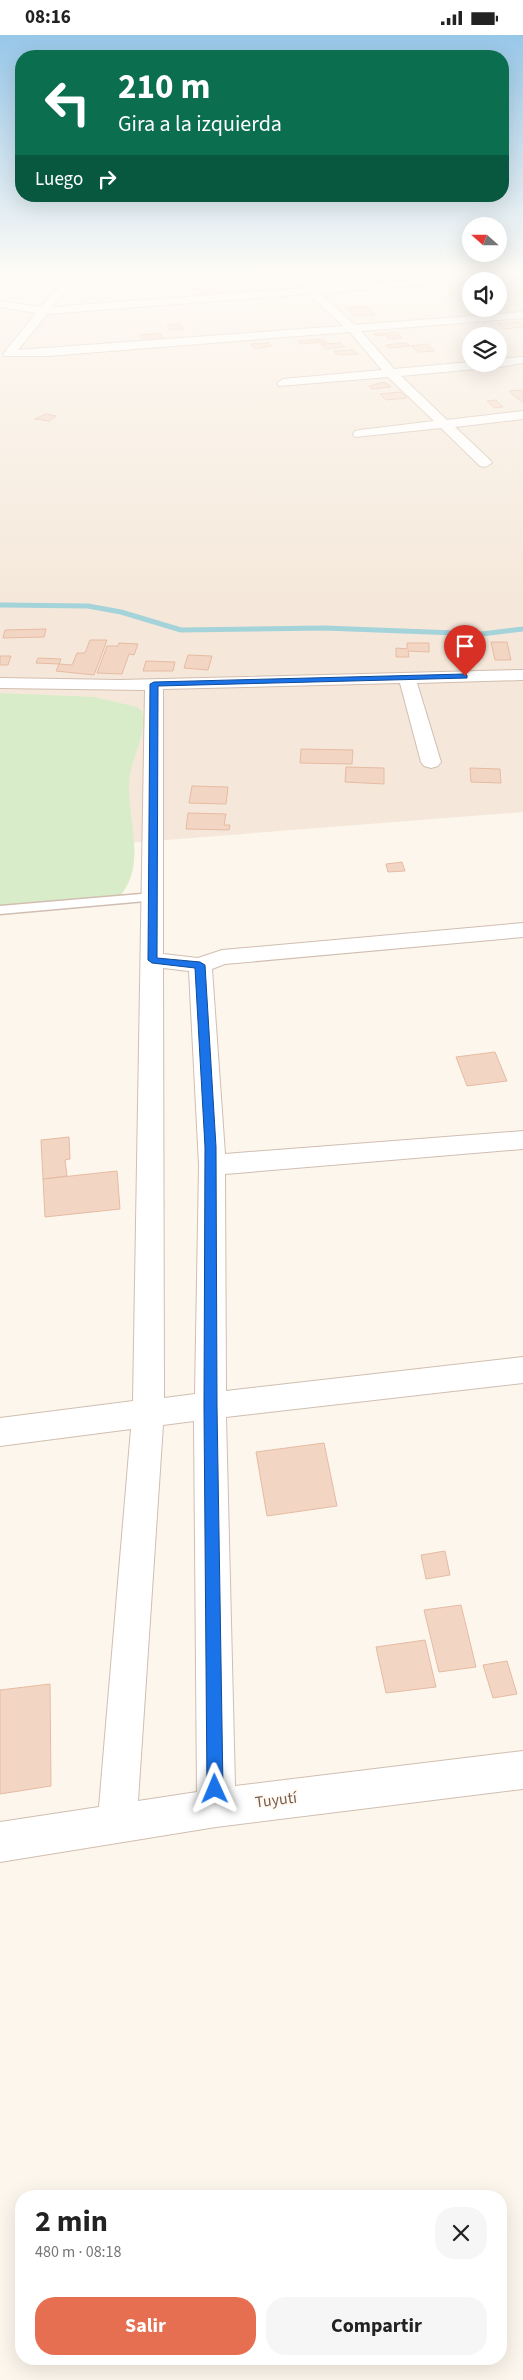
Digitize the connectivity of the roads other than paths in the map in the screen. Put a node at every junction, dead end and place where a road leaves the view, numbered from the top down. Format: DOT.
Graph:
graph roads {
  1 [pos="300,381"];
  2 [pos="399,381"];
  3 [pos="283,383"];
  4 [pos="523,415"];
  5 [pos="443,423"];
  6 [pos="360,434"];
  7 [pos="484,463"];
  8 [pos="523,675"];
  9 [pos="407,678"];
  10 [pos="0,683"];
  11 [pos="154,684"];
  12 [pos="431,762"];
  13 [pos="153,897"];
  14 [pos="0,910"];
  15 [pos="523,930"];
  16 [pos="152,960"];
  17 [pos="200,965"];
  18 [pos="523,1140"];
  19 [pos="212,1165"];
  20 [pos="523,1371"];
  21 [pos="210,1406"];
  22 [pos="148,1413"];
  23 [pos="0,1432"];
  24 [pos="523,1770"];
  25 [pos="216,1808"];
  26 [pos="117,1823"];
  27 [pos="0,1843"];
  1 -- 3 [label="street"];
  2 -- 5 [label="street"];
  4 -- 5 [label="street"];
  5 -- 6 [label="street"];
  5 -- 7 [label="street"];
  8 -- 9 [label="street"];
  9 -- 11 [label="street"];
  9 -- 12 [label="street"];
  10 -- 11 [label="street"];
  11 -- 13 [label="street"];
  13 -- 14 [label="lane"];
  13 -- 16 [label="street"];
  15 -- 17 [label="street"];
  16 -- 17 [label="street"];
  16 -- 22 [label="street"];
  17 -- 19 [label="street"];
  18 -- 19 [label="street"];
  19 -- 21 [label="street"];
  20 -- 21 [label="street"];
  21 -- 22 [label="street"];
  21 -- 25 [label="street"];
  22 -- 23 [label="street"];
  22 -- 26 [label="street"];
  24 -- 25 [label="street, Tuyutí"];
  25 -- 26 [label="street, Tuyutí"];
  26 -- 27 [label="street, Tuyutí"];
}
